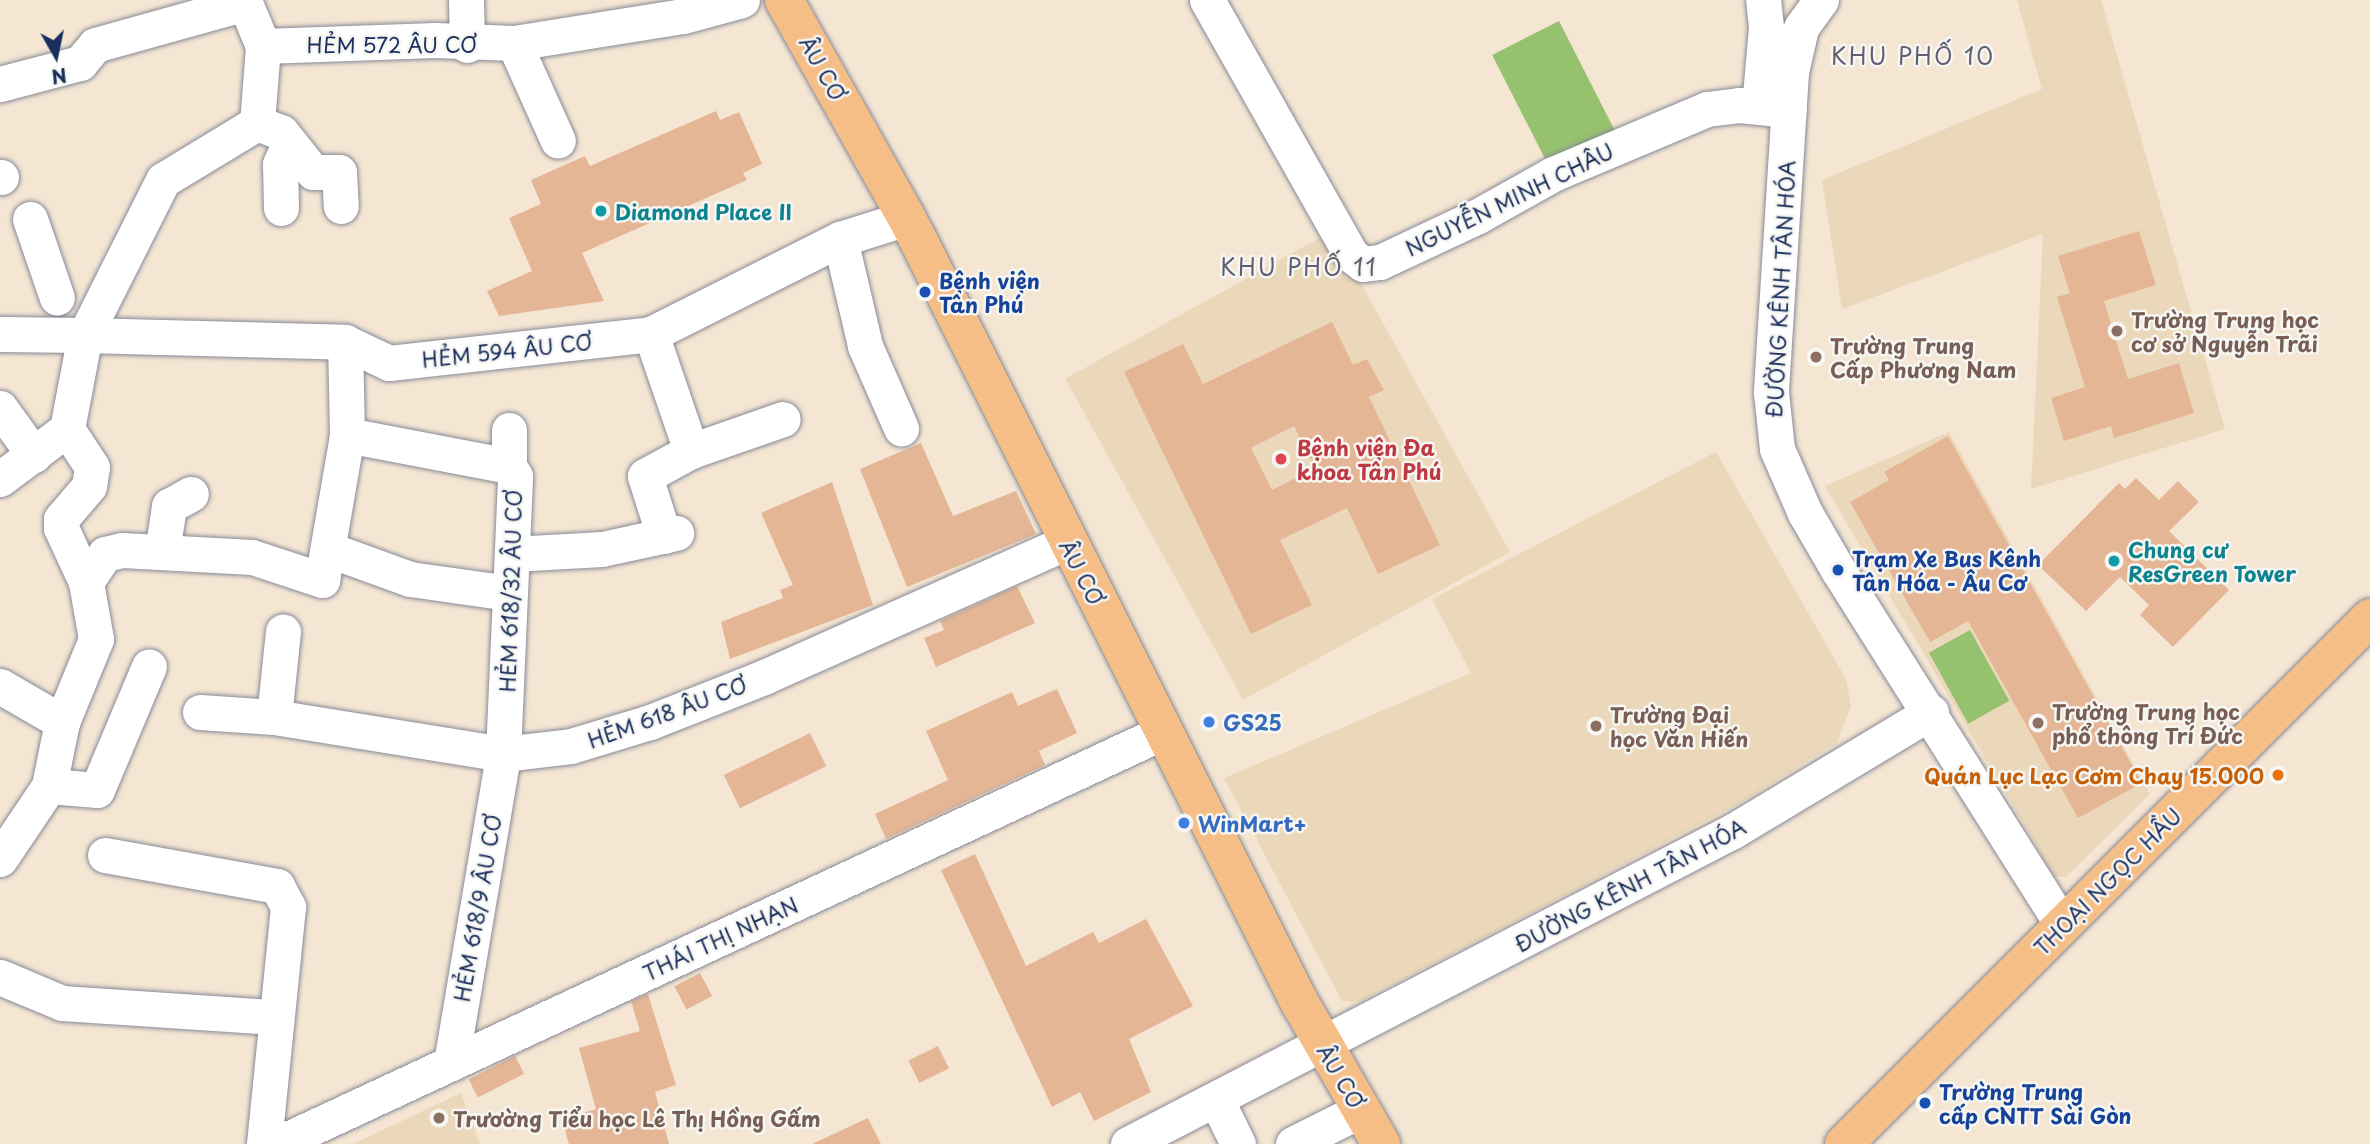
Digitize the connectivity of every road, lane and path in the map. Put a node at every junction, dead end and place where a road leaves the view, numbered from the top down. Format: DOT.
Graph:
graph roads {
  1 [pos="466,0"];
  2 [pos="742,0"];
  3 [pos="784,0"];
  4 [pos="1207,0"];
  5 [pos="1762,0"];
  6 [pos="1821,0"];
  7 [pos="245,1"];
  8 [pos="514,43"];
  9 [pos="467,45"];
  10 [pos="263,46"];
  11 [pos="0,84"];
  12 [pos="1774,108"];
  13 [pos="257,123"];
  14 [pos="558,141"];
  15 [pos="288,146"];
  16 [pos="341,206"];
  17 [pos="281,208"];
  18 [pos="908,218"];
  19 [pos="30,219"];
  20 [pos="840,239"];
  21 [pos="57,298"];
  22 [pos="0,334"];
  23 [pos="652,334"];
  24 [pos="85,335"];
  25 [pos="345,342"];
  26 [pos="0,408"];
  27 [pos="783,419"];
  28 [pos="901,428"];
  29 [pos="67,429"];
  30 [pos="509,430"];
  31 [pos="347,435"];
  32 [pos="691,451"];
  33 [pos="34,455"];
  34 [pos="509,466"];
  35 [pos="0,479"];
  36 [pos="191,494"];
  37 [pos="1067,542"];
  38 [pos="162,552"];
  39 [pos="512,554"];
  40 [pos="326,565"];
  41 [pos="86,582"];
  42 [pos="510,593"];
  43 [pos="2370,618"];
  44 [pos="284,631"];
  45 [pos="149,666"];
  46 [pos="5,698"];
  47 [pos="200,712"];
  48 [pos="1931,712"];
  49 [pos="274,717"];
  50 [pos="62,722"];
  51 [pos="1163,732"];
  52 [pos="503,754"];
  53 [pos="50,786"];
  54 [pos="105,855"];
  55 [pos="0,859"];
  56 [pos="2062,925"];
  57 [pos="0,977"];
  58 [pos="275,1017"];
  59 [pos="1322,1045"];
  60 [pos="451,1063"];
  61 [pos="1216,1099"];
  62 [pos="1361,1110"];
  63 [pos="264,1144"];
  64 [pos="277,1144"];
  65 [pos="1128,1144"];
  66 [pos="1238,1144"];
  67 [pos="1293,1144"];
  68 [pos="1381,1144"];
  69 [pos="1844,1144"];
  1 -- 9 [label="street"];
  2 -- 8 [label="street, HẺM 572 ÂU CƠ"];
  3 -- 18 [label="main road, ÂU CƠ"];
  4 -- 12 [label="street, NGUYỄN MINH CHÂU"];
  5 -- 12 [label="street"];
  6 -- 12 [label="street, ĐƯỜNG KÊNH TÂN HÓA"];
  7 -- 10 [label="street"];
  7 -- 11 [label="street"];
  8 -- 9 [label="street, HẺM 572 ÂU CƠ"];
  8 -- 14 [label="street"];
  9 -- 10 [label="street, HẺM 572 ÂU CƠ"];
  10 -- 13 [label="street"];
  12 -- 48 [label="street, ĐƯỜNG KÊNH TÂN HÓA"];
  13 -- 15 [label="street"];
  13 -- 24 [label="street"];
  15 -- 16 [label="street"];
  15 -- 17 [label="street"];
  18 -- 20 [label="street, HẺM 594 ÂU CƠ"];
  18 -- 37 [label="main road, ÂU CƠ"];
  19 -- 21 [label="street"];
  20 -- 23 [label="street, HẺM 594 ÂU CƠ"];
  20 -- 28 [label="street"];
  22 -- 24 [label="street, HẺM 594 ÂU CƠ"];
  23 -- 25 [label="street, HẺM 594 ÂU CƠ"];
  23 -- 32 [label="street"];
  24 -- 25 [label="street, HẺM 594 ÂU CƠ"];
  24 -- 29 [label="street"];
  25 -- 31 [label="street"];
  26 -- 33 [label="street"];
  27 -- 32 [label="street"];
  29 -- 33 [label="street"];
  29 -- 41 [label="street"];
  30 -- 34 [label="street, HẺM 618/32 ÂU CƠ"];
  31 -- 34 [label="street"];
  31 -- 40 [label="street"];
  32 -- 39 [label="street"];
  33 -- 35 [label="street"];
  34 -- 39 [label="street, HẺM 618/32 ÂU CƠ"];
  36 -- 38 [label="street"];
  37 -- 51 [label="main road, ÂU CƠ"];
  37 -- 52 [label="street, HẺM 618 ÂU CƠ"];
  38 -- 40 [label="street"];
  38 -- 41 [label="street"];
  39 -- 42 [label="street, HẺM 618/32 ÂU CƠ"];
  40 -- 42 [label="street"];
  41 -- 50 [label="street"];
  42 -- 52 [label="street, HẺM 618/32 ÂU CƠ"];
  43 -- 56 [label="main road, THOẠI NGỌC HẦU"];
  44 -- 49 [label="street"];
  45 -- 53 [label="street"];
  46 -- 50 [label="street"];
  47 -- 49 [label="street, HẺM 618 ÂU CƠ"];
  48 -- 56 [label="street, ĐƯỜNG KÊNH TÂN HÓA"];
  48 -- 59 [label="street, ĐƯỜNG KÊNH TÂN HÓA"];
  49 -- 52 [label="street, HẺM 618 ÂU CƠ"];
  50 -- 53 [label="street"];
  51 -- 59 [label="main road, ÂU CƠ"];
  51 -- 60 [label="street, THÁI THỊ NHẠN"];
  52 -- 60 [label="street, HẺM 618/9 ÂU CƠ"];
  53 -- 55 [label="street"];
  54 -- 58 [label="street"];
  56 -- 69 [label="main road, THOẠI NGỌC HẦU"];
  57 -- 58 [label="street"];
  58 -- 63 [label="street"];
  59 -- 61 [label="street, ĐƯỜNG KÊNH TÂN HÓA"];
  59 -- 62 [label="main road, ÂU CƠ"];
  60 -- 64 [label="street, THÁI THỊ NHẠN"];
  61 -- 65 [label="street, ĐƯỜNG KÊNH TÂN HÓA"];
  61 -- 66 [label="street"];
  62 -- 67 [label="street"];
  62 -- 68 [label="main road, ÂU CƠ"];
}
